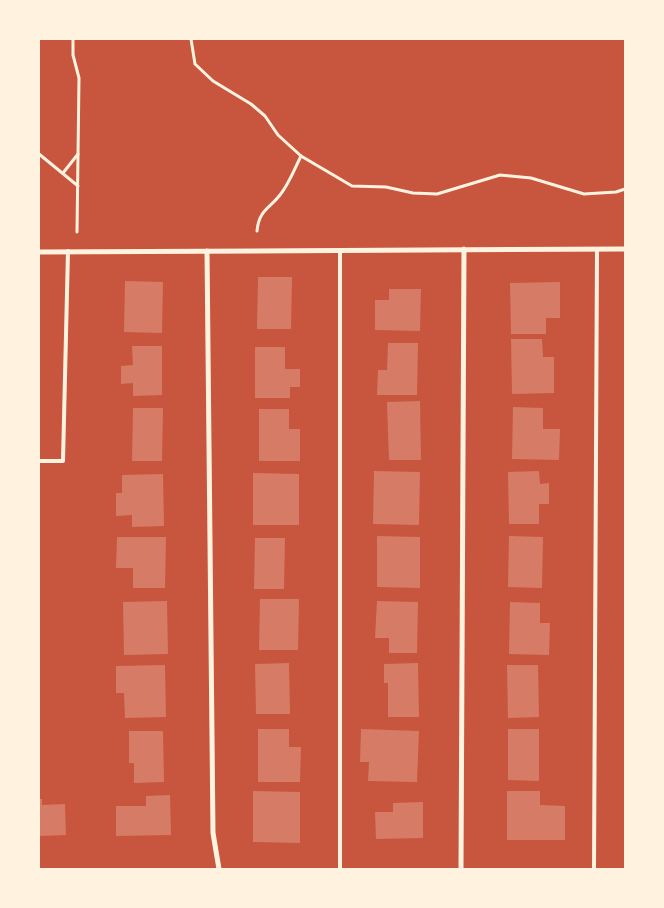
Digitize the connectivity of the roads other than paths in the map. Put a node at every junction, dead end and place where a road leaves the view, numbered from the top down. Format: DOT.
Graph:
graph roads {
  1 [pos="464,249"];
  2 [pos="596,249"];
  3 [pos="625,249"];
  4 [pos="340,250"];
  5 [pos="207,251"];
  6 [pos="39,252"];
  7 [pos="68,252"];
  8 [pos="39,461"];
  9 [pos="219,869"];
  10 [pos="340,869"];
  11 [pos="461,869"];
  12 [pos="594,869"];
  1 -- 2 [label="street"];
  1 -- 4 [label="street"];
  1 -- 11 [label="street"];
  2 -- 3 [label="street"];
  2 -- 12 [label="lane"];
  4 -- 5 [label="street"];
  4 -- 10 [label="lane"];
  5 -- 7 [label="street"];
  5 -- 9 [label="street"];
  6 -- 7 [label="street"];
  7 -- 8 [label="lane"];
}
